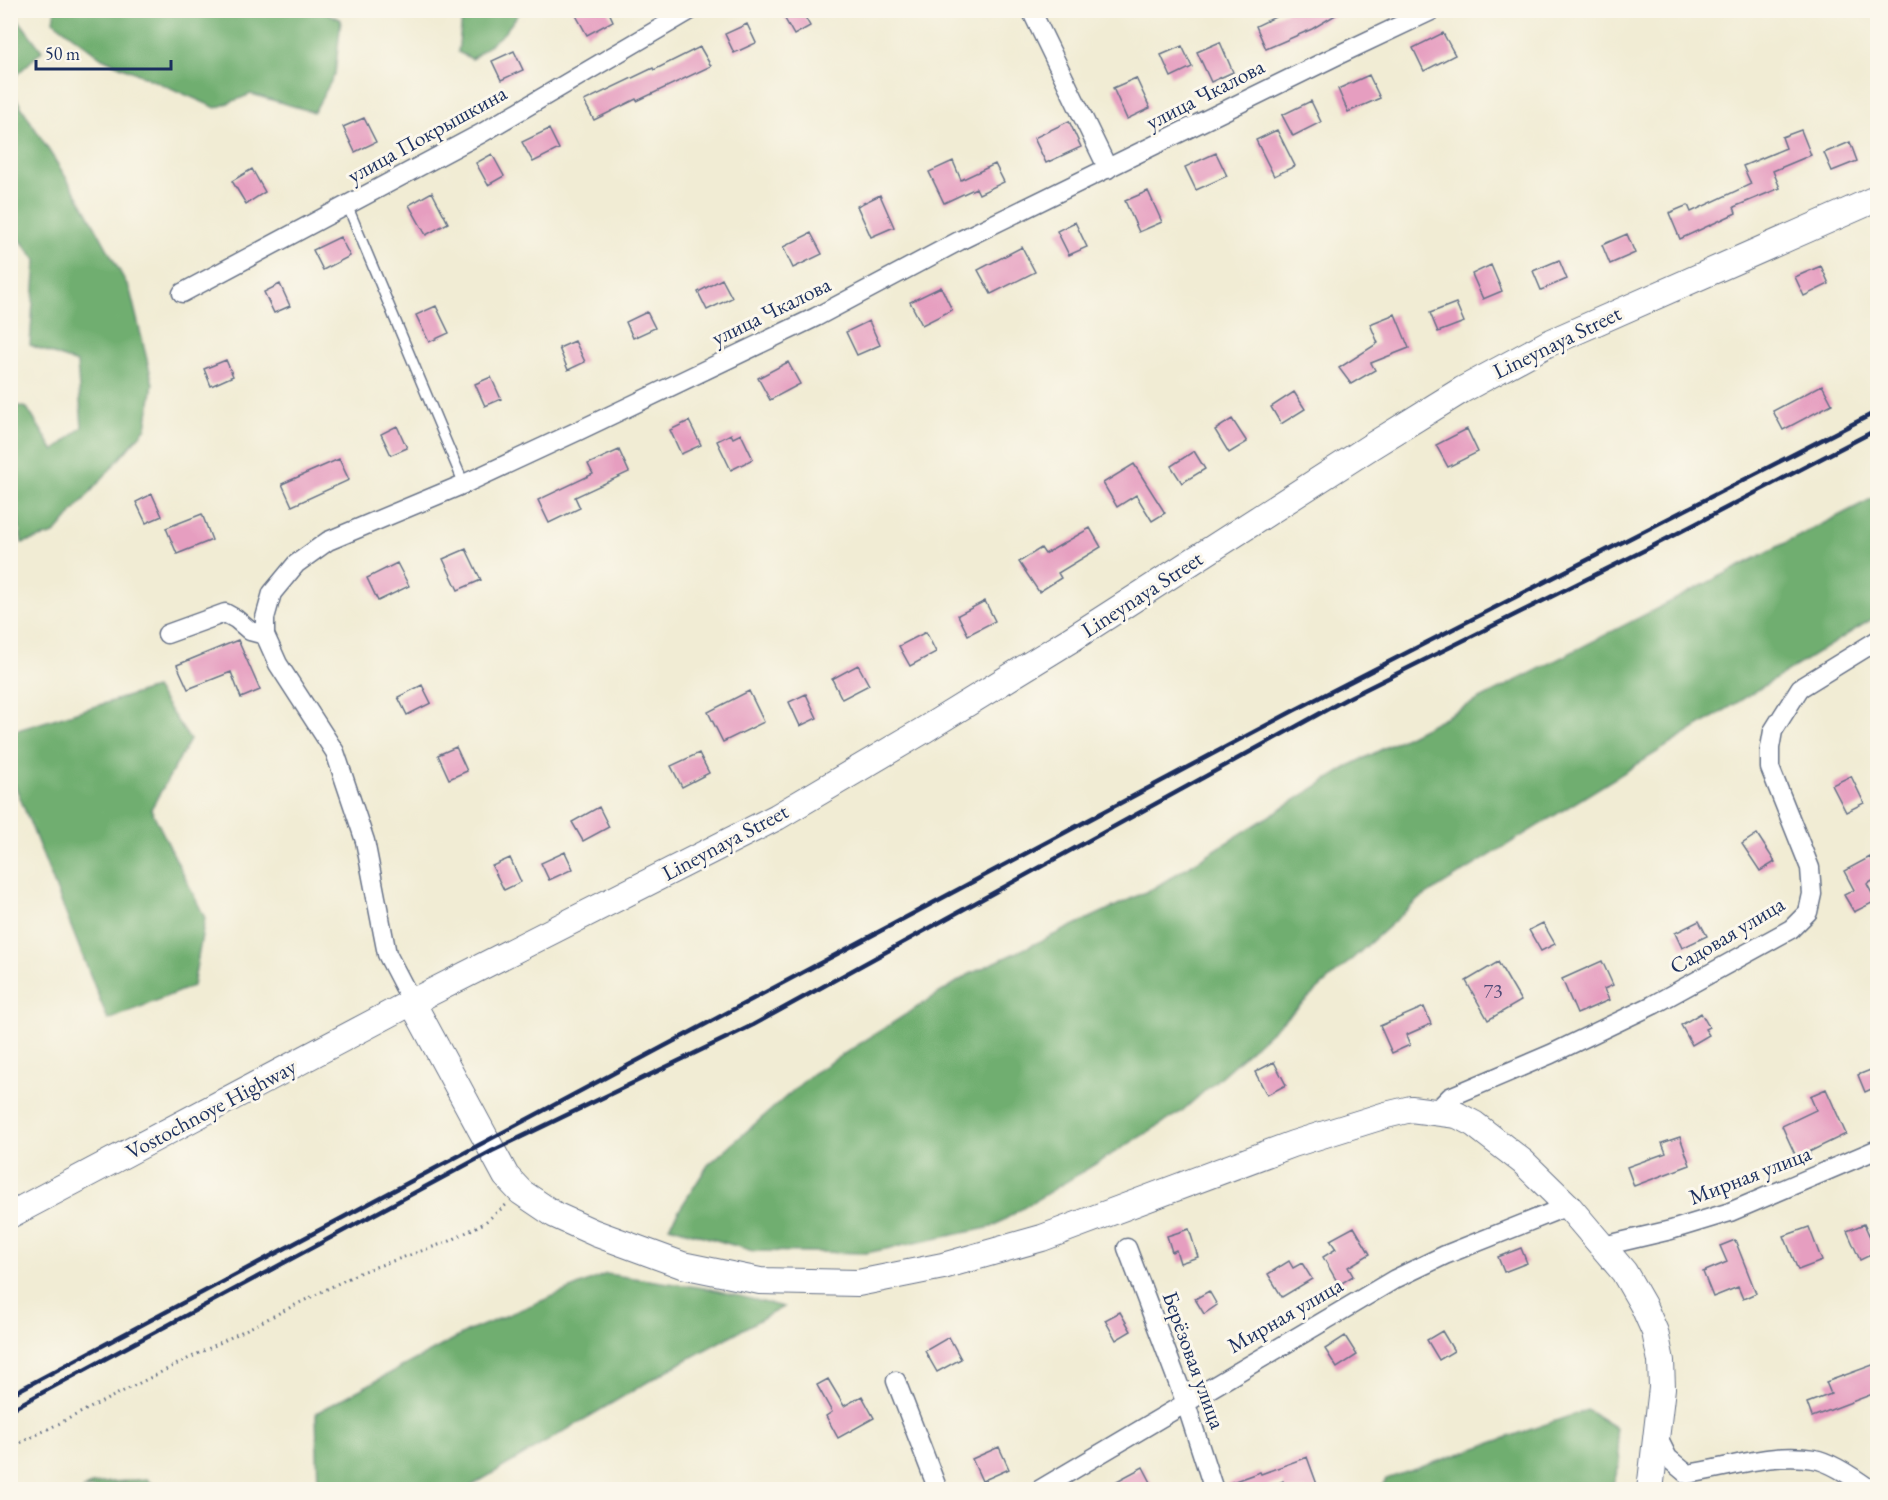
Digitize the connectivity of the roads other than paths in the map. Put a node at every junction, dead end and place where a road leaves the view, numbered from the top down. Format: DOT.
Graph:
graph roads {
  1 [pos="691,10"];
  2 [pos="1031,10"];
  3 [pos="1433,10"];
  4 [pos="1108,169"];
  5 [pos="1878,198"];
  6 [pos="347,205"];
  7 [pos="182,293"];
  8 [pos="464,484"];
  9 [pos="167,634"];
  10 [pos="265,635"];
  11 [pos="1878,640"];
  12 [pos="412,1002"];
  13 [pos="1436,1111"];
  14 [pos="1878,1149"];
  15 [pos="1568,1206"];
  16 [pos="10,1215"];
  17 [pos="1603,1245"];
  18 [pos="1126,1248"];
  19 [pos="896,1381"];
  20 [pos="1185,1401"];
  21 [pos="1657,1436"];
  22 [pos="938,1490"];
  23 [pos="1039,1490"];
  24 [pos="1214,1490"];
  25 [pos="1650,1490"];
  26 [pos="1871,1490"];
  1 -- 6 [label="street, улица Покрышкина"];
  2 -- 4 [label="street"];
  3 -- 4 [label="street, улица Чкалова"];
  4 -- 8 [label="street, улица Чкалова"];
  5 -- 12 [label="main road, Lineynaya Street"];
  6 -- 7 [label="street, улица Покрышкина"];
  6 -- 8 [label="lane"];
  8 -- 10 [label="street, улица Чкалова"];
  9 -- 10 [label="street"];
  10 -- 12 [label="street"];
  11 -- 13 [label="street, Садовая улица"];
  12 -- 13 [label="main road"];
  12 -- 16 [label="main road, Vostochnoye Highway"];
  13 -- 15 [label="main road"];
  14 -- 17 [label="street, Мирная улица"];
  15 -- 17 [label="main road"];
  15 -- 20 [label="street, Мирная улица"];
  17 -- 21 [label="main road"];
  18 -- 20 [label="street, Берёзовая улица"];
  19 -- 22 [label="street"];
  20 -- 23 [label="street, Мирная улица"];
  20 -- 24 [label="street, Берёзовая улица"];
  21 -- 25 [label="main road"];
  21 -- 26 [label="street"];
}
